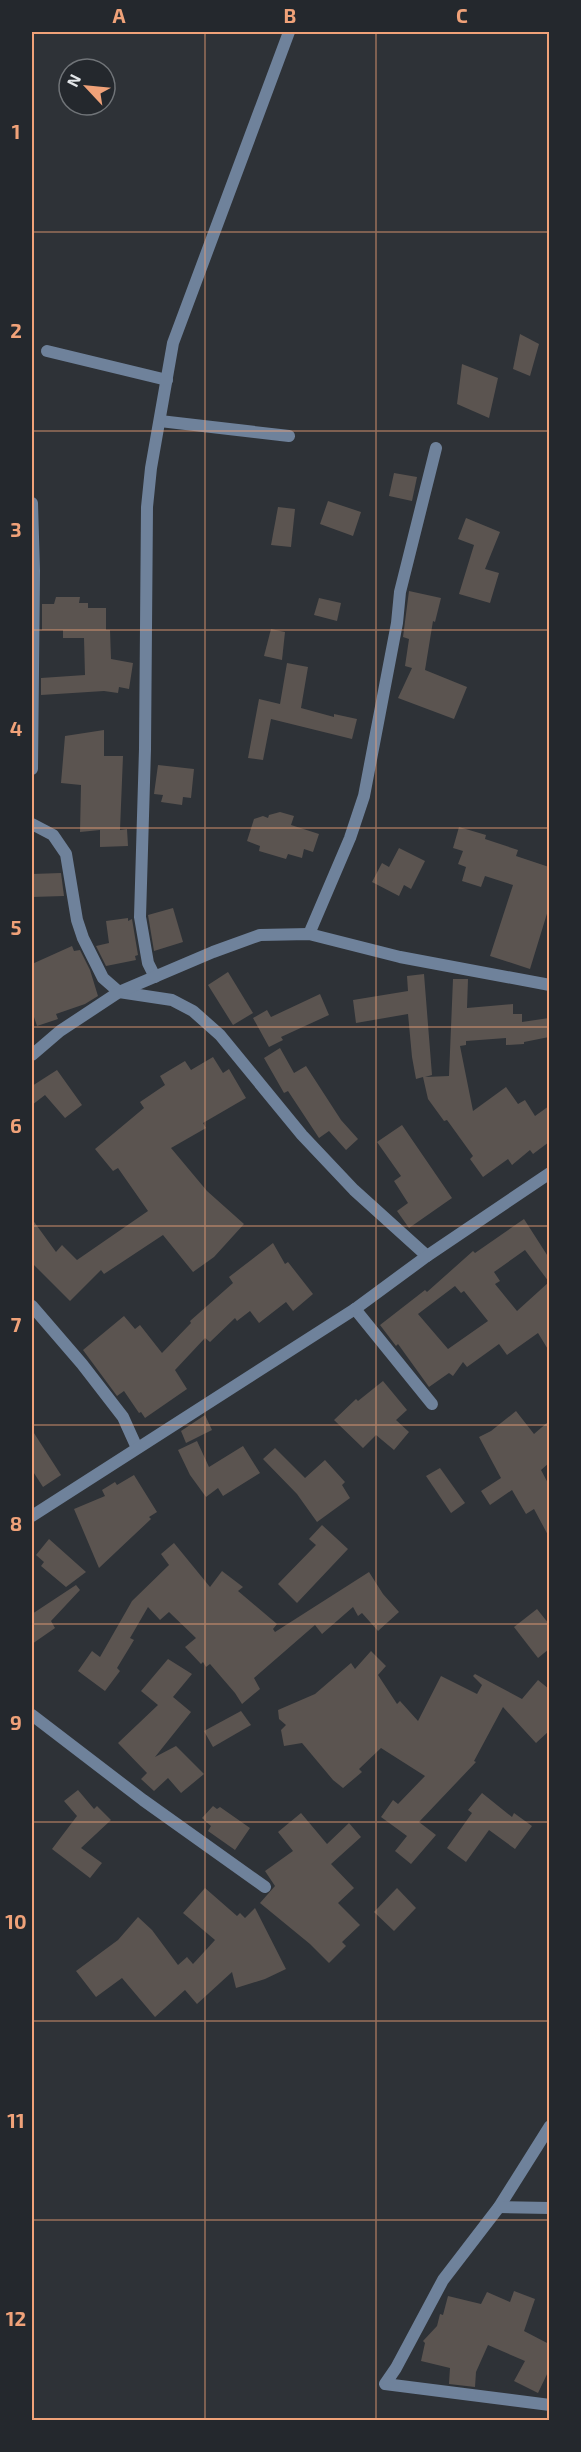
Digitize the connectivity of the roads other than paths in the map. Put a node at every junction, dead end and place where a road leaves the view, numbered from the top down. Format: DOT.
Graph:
graph roads {
  1 [pos="289,32"];
  2 [pos="47,351"];
  3 [pos="167,380"];
  4 [pos="160,421"];
  5 [pos="290,436"];
  6 [pos="436,448"];
  7 [pos="32,503"];
  8 [pos="32,769"];
  9 [pos="32,824"];
  10 [pos="309,934"];
  11 [pos="154,977"];
  12 [pos="549,981"];
  13 [pos="119,992"];
  14 [pos="32,1055"];
  15 [pos="549,1173"];
  16 [pos="427,1256"];
  17 [pos="32,1306"];
  18 [pos="355,1309"];
  19 [pos="432,1404"];
  20 [pos="137,1448"];
  21 [pos="32,1516"];
  22 [pos="32,1715"];
  23 [pos="265,1887"];
  24 [pos="549,2126"];
  25 [pos="499,2207"];
  26 [pos="549,2208"];
  27 [pos="549,2405"];
  1 -- 3 [label="street"];
  2 -- 3 [label="street"];
  3 -- 4 [label="street"];
  4 -- 5 [label="street"];
  4 -- 11 [label="street"];
  6 -- 10 [label="street"];
  7 -- 8 [label="street"];
  9 -- 13 [label="street"];
  10 -- 11 [label="street"];
  10 -- 12 [label="street"];
  11 -- 13 [label="street"];
  13 -- 14 [label="street"];
  13 -- 16 [label="street"];
  15 -- 16 [label="street"];
  16 -- 18 [label="street"];
  17 -- 20 [label="street"];
  18 -- 19 [label="street"];
  18 -- 20 [label="street"];
  20 -- 21 [label="street"];
  22 -- 23 [label="street"];
  24 -- 25 [label="street"];
  25 -- 26 [label="street"];
  25 -- 27 [label="street"];
}
